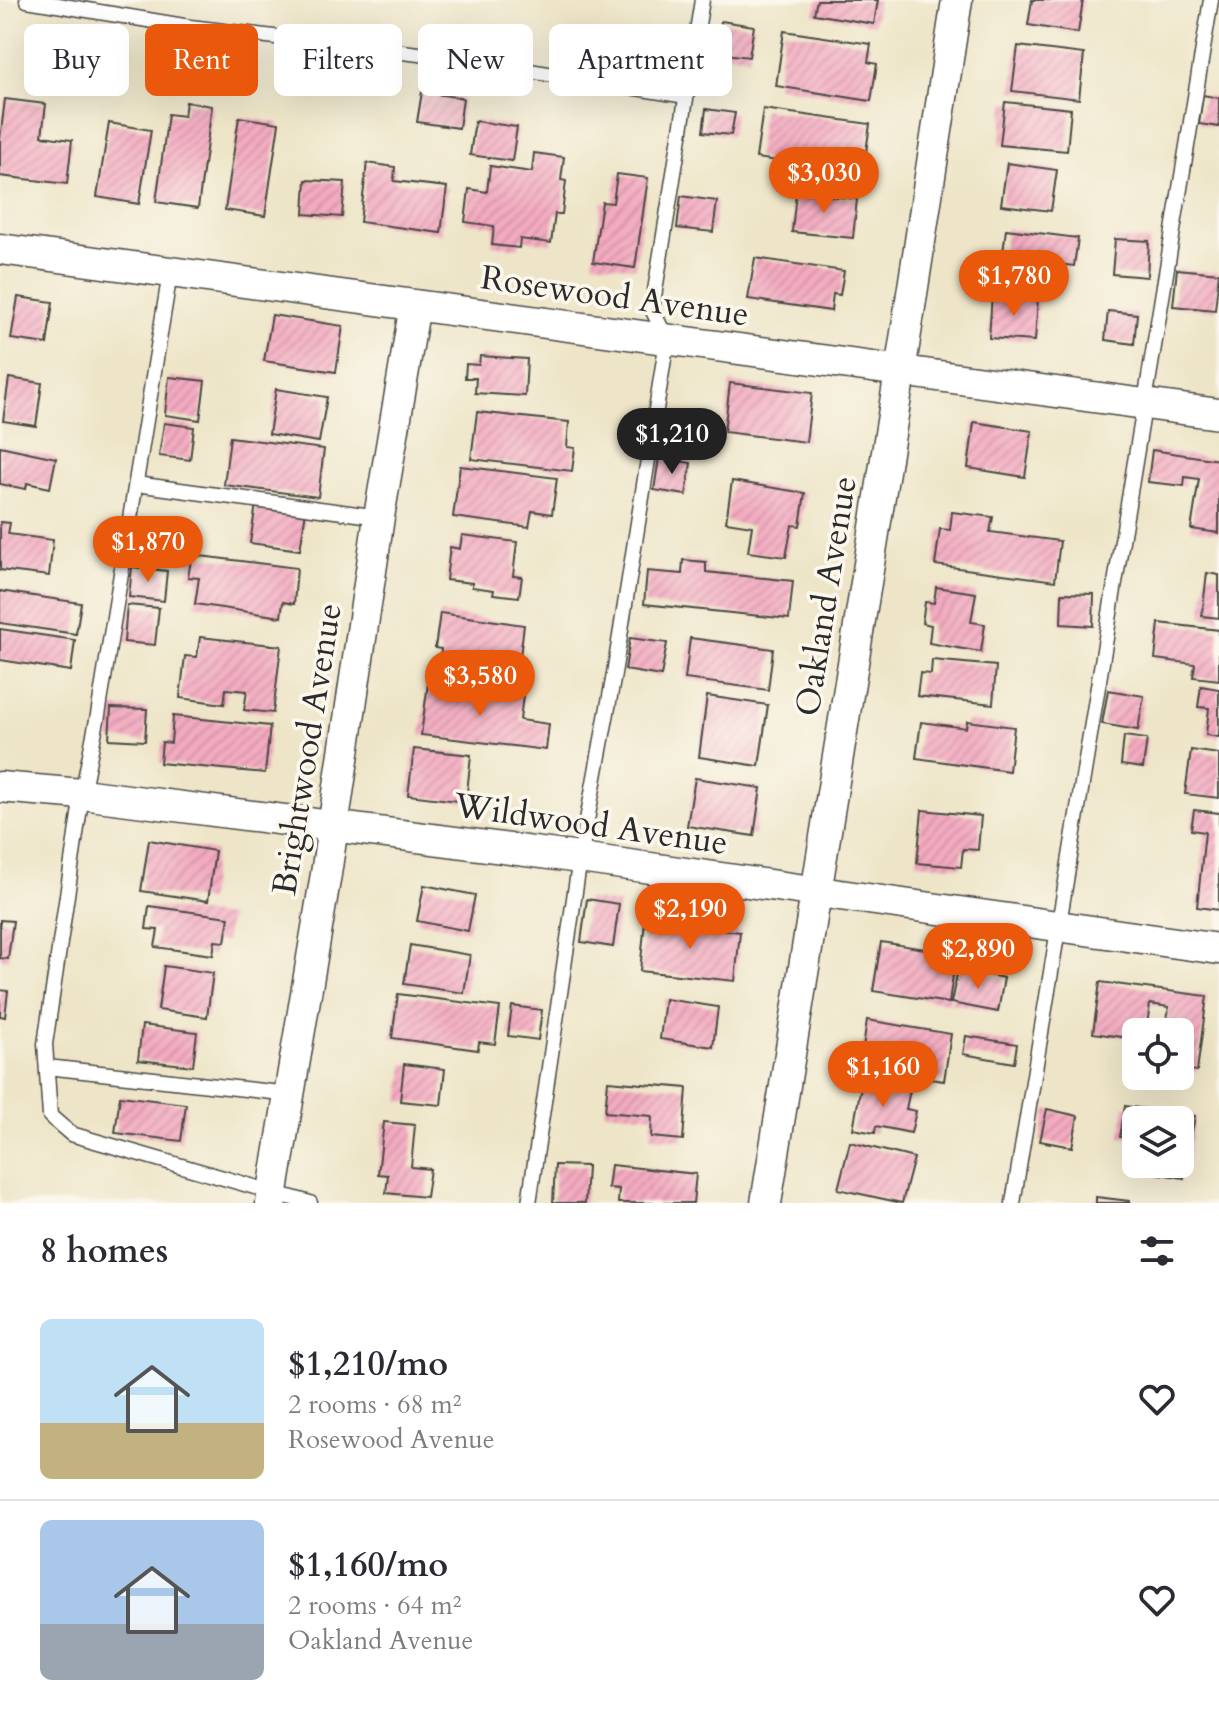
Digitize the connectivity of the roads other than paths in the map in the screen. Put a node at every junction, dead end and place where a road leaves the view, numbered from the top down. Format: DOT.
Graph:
graph roads {
  1 [pos="27,0"];
  2 [pos="702,0"];
  3 [pos="957,0"];
  4 [pos="1211,0"];
  5 [pos="698,24"];
  6 [pos="549,74"];
  7 [pos="686,96"];
  8 [pos="0,249"];
  9 [pos="170,273"];
  10 [pos="415,305"];
  11 [pos="667,340"];
  12 [pos="900,372"];
  13 [pos="1144,404"];
  14 [pos="1219,414"];
  15 [pos="136,484"];
  16 [pos="379,517"];
  17 [pos="0,787"];
  18 [pos="82,794"];
  19 [pos="333,827"];
  20 [pos="580,858"];
  21 [pos="816,893"];
  22 [pos="1058,926"];
  23 [pos="1219,949"];
  24 [pos="47,1067"];
  25 [pos="290,1094"];
  26 [pos="272,1198"];
  27 [pos="310,1203"];
  28 [pos="529,1203"];
  29 [pos="766,1203"];
  30 [pos="1013,1203"];
  1 -- 6 [label="lane"];
  2 -- 5 [label="lane"];
  3 -- 12 [label="street, Oakland Avenue"];
  4 -- 13 [label="lane"];
  7 -- 11 [label="lane"];
  8 -- 9 [label="street, Rosewood Avenue"];
  9 -- 10 [label="street, Rosewood Avenue"];
  9 -- 15 [label="lane"];
  10 -- 11 [label="street, Rosewood Avenue"];
  10 -- 16 [label="street, Brightwood Avenue"];
  11 -- 12 [label="street, Rosewood Avenue"];
  11 -- 20 [label="lane"];
  12 -- 13 [label="street, Rosewood Avenue"];
  12 -- 21 [label="street, Oakland Avenue"];
  13 -- 14 [label="street, Rosewood Avenue"];
  13 -- 22 [label="lane"];
  15 -- 16 [label="lane"];
  15 -- 18 [label="lane"];
  16 -- 19 [label="street, Brightwood Avenue"];
  17 -- 18 [label="street, Wildwood Avenue"];
  18 -- 19 [label="street, Wildwood Avenue"];
  18 -- 24 [label="lane"];
  19 -- 20 [label="street, Wildwood Avenue"];
  19 -- 25 [label="street, Brightwood Avenue"];
  20 -- 21 [label="street, Wildwood Avenue"];
  20 -- 28 [label="lane"];
  21 -- 22 [label="street, Wildwood Avenue"];
  21 -- 29 [label="street, Oakland Avenue"];
  22 -- 23 [label="street, Wildwood Avenue"];
  22 -- 30 [label="lane"];
  24 -- 25 [label="lane"];
  24 -- 26 [label="lane"];
  25 -- 26 [label="street, Brightwood Avenue"];
  26 -- 27 [label="lane"];
}
